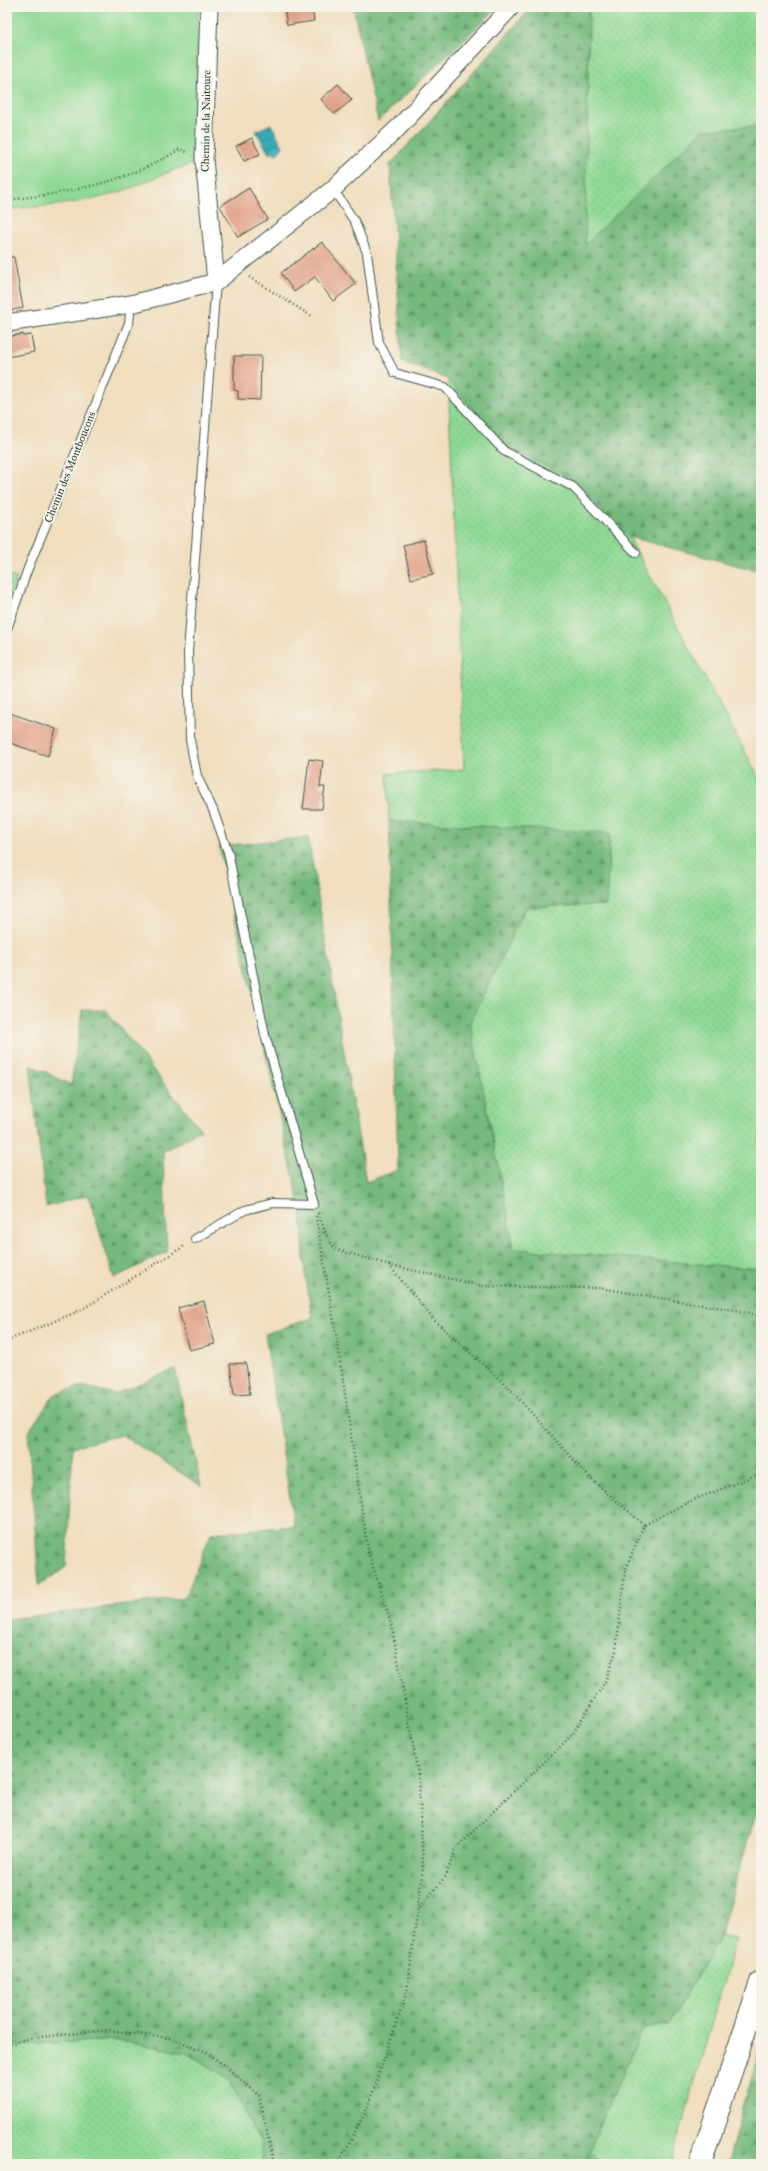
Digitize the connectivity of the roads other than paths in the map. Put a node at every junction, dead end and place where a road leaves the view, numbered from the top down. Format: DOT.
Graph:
graph roads {
  1 [pos="209,7"];
  2 [pos="511,7"];
  3 [pos="333,189"];
  4 [pos="216,282"];
  5 [pos="131,304"];
  6 [pos="7,323"];
  7 [pos="636,553"];
  8 [pos="7,630"];
  9 [pos="195,1240"];
  10 [pos="761,1982"];
  11 [pos="700,2164"];
  1 -- 4 [label="street, Chemin de la Naitoure"];
  2 -- 3 [label="street"];
  3 -- 4 [label="street"];
  3 -- 7 [label="lane"];
  4 -- 5 [label="street"];
  4 -- 9 [label="lane"];
  5 -- 6 [label="street"];
  5 -- 8 [label="lane, Chemin des Montboucons"];
  10 -- 11 [label="main road"];
}
